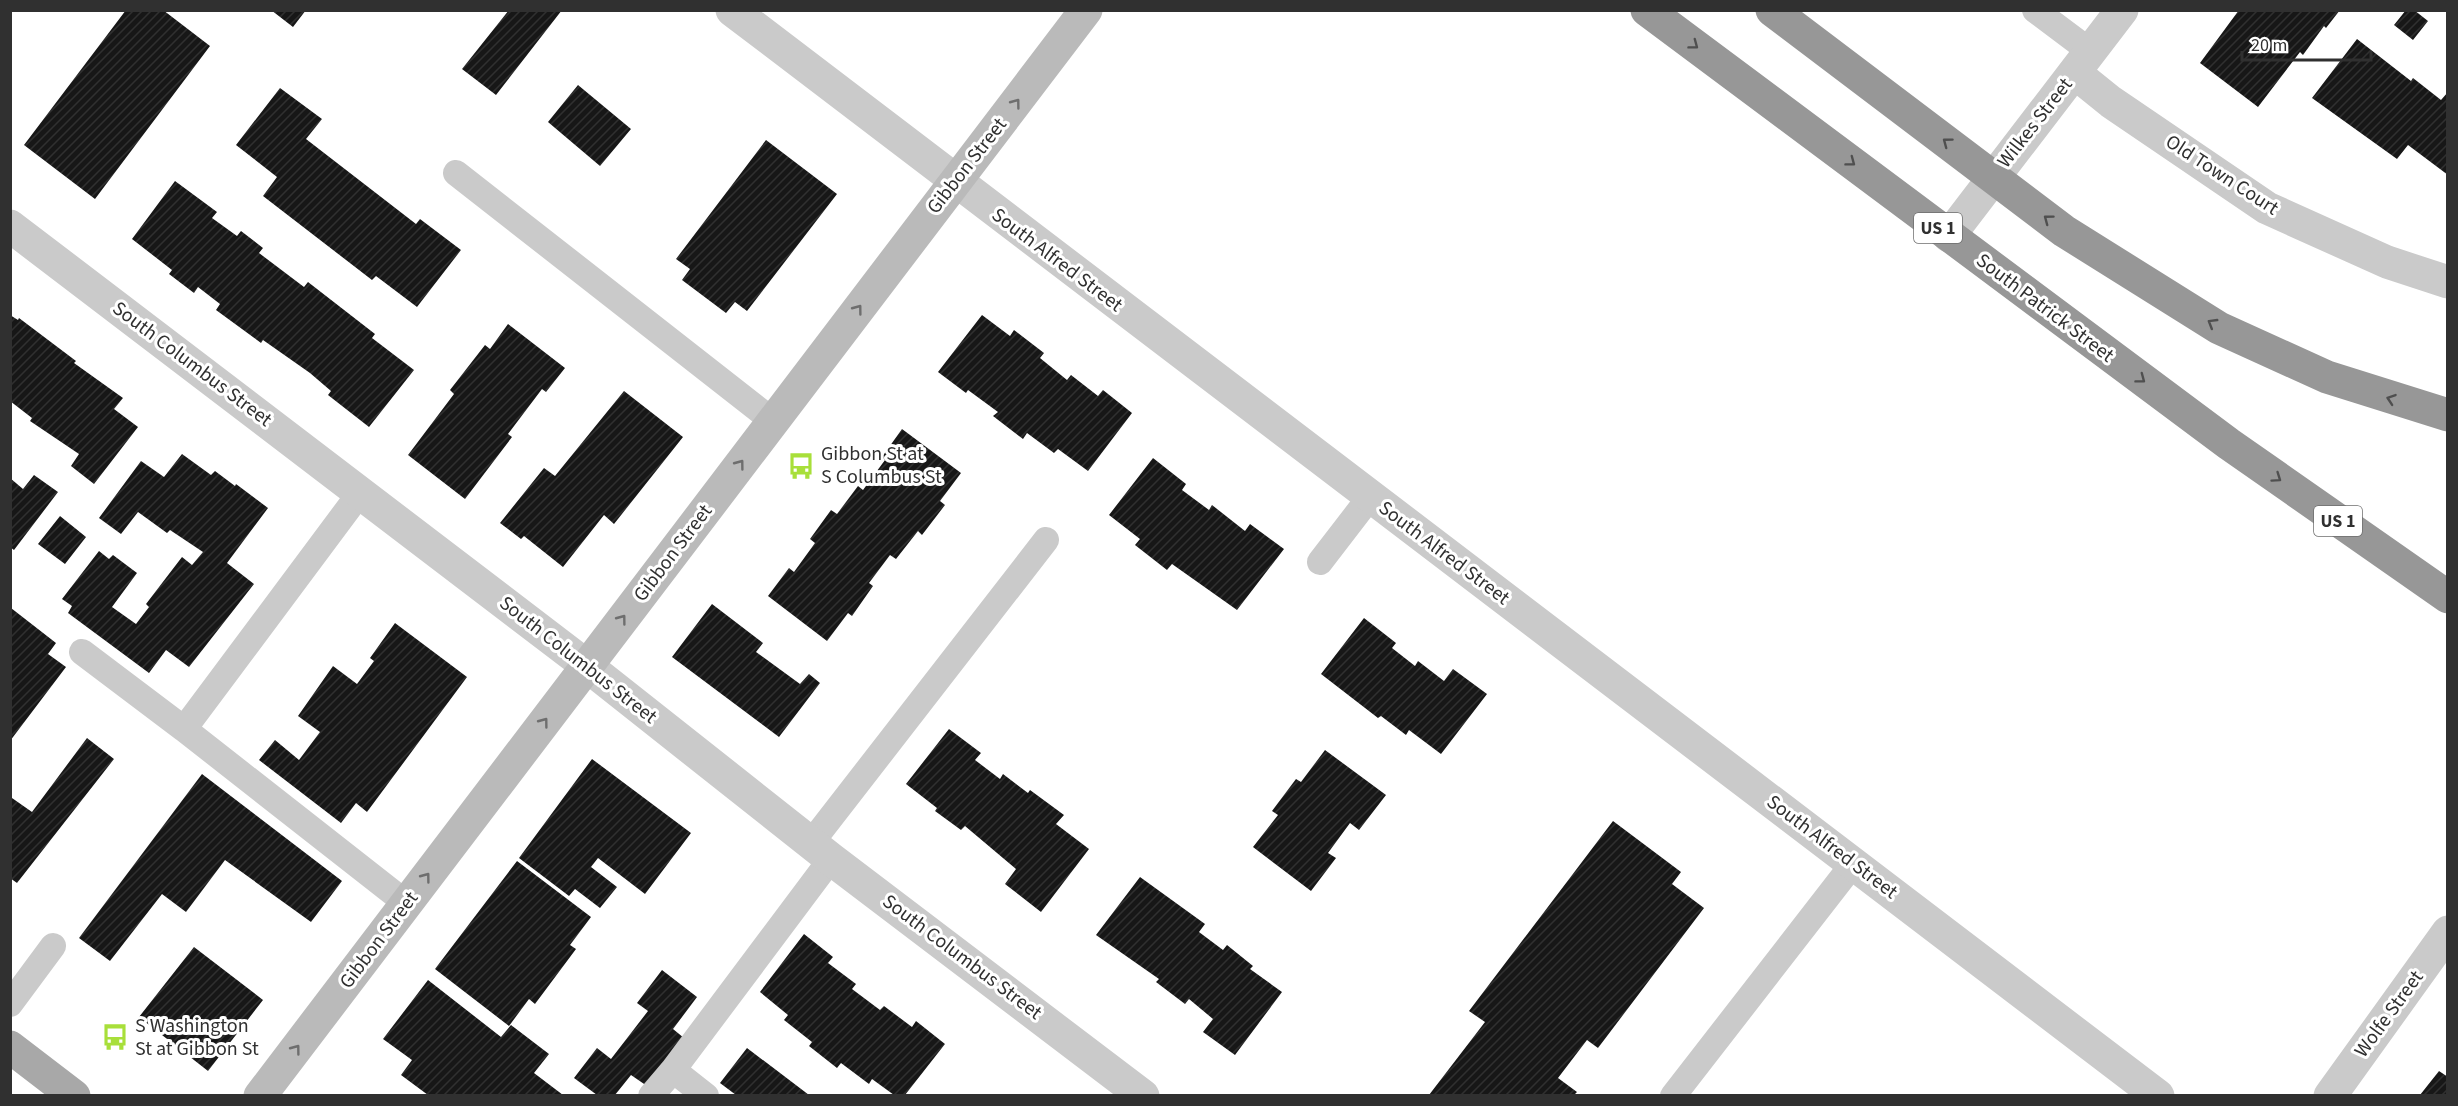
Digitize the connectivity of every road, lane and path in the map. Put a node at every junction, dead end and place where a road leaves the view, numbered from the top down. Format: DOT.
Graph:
graph roads {
  1 [pos="732,10"];
  2 [pos="1086,10"];
  3 [pos="1647,10"];
  4 [pos="1772,10"];
  5 [pos="2035,10"];
  6 [pos="2122,10"];
  7 [pos="2083,62"];
  8 [pos="456,173"];
  9 [pos="1994,177"];
  10 [pos="954,183"];
  11 [pos="10,226"];
  12 [pos="1949,237"];
  13 [pos="2448,282"];
  14 [pos="2448,415"];
  15 [pos="772,421"];
  16 [pos="360,493"];
  17 [pos="1370,497"];
  18 [pos="1046,540"];
  19 [pos="1320,562"];
  20 [pos="2448,597"];
  21 [pos="82,652"];
  22 [pos="586,666"];
  23 [pos="184,729"];
  24 [pos="821,851"];
  25 [pos="1853,864"];
  26 [pos="406,903"];
  27 [pos="2448,932"];
  28 [pos="53,946"];
  29 [pos="10,1004"];
  30 [pos="10,1047"];
  31 [pos="673,1070"];
  32 [pos="74,1095"];
  33 [pos="260,1095"];
  34 [pos="651,1095"];
  35 [pos="706,1095"];
  36 [pos="1143,1095"];
  37 [pos="1673,1095"];
  38 [pos="2158,1095"];
  39 [pos="2330,1095"];
  1 -- 10 [label="street, South Alfred Street"];
  10 -- 2 [label="main road, Gibbon Street, one-way"];
  3 -- 12 [label="highway, South Patrick Street / US 1, one-way"];
  9 -- 4 [label="highway, one-way"];
  5 -- 7 [label="lane"];
  6 -- 7 [label="street, Wilkes Street"];
  7 -- 9 [label="street, Wilkes Street"];
  7 -- 13 [label="street, Old Town Court"];
  8 -- 15 [label="lane"];
  9 -- 12 [label="street, Wilkes Street"];
  14 -- 9 [label="highway, one-way"];
  15 -- 10 [label="main road, Gibbon Street, one-way"];
  10 -- 17 [label="street, South Alfred Street"];
  11 -- 16 [label="street, South Columbus Street"];
  12 -- 20 [label="highway, South Patrick Street / US 1, one-way"];
  22 -- 15 [label="main road, Gibbon Street, one-way"];
  16 -- 22 [label="street, South Columbus Street"];
  16 -- 23 [label="lane"];
  17 -- 19 [label="lane"];
  17 -- 25 [label="street, South Alfred Street"];
  18 -- 24 [label="lane"];
  21 -- 23 [label="lane"];
  22 -- 24 [label="street, South Columbus Street"];
  26 -- 22 [label="main road, Gibbon Street, one-way"];
  23 -- 26 [label="lane"];
  24 -- 31 [label="lane"];
  24 -- 36 [label="street, South Columbus Street"];
  25 -- 37 [label="lane"];
  25 -- 38 [label="street, South Alfred Street"];
  33 -- 26 [label="main road, Gibbon Street, one-way"];
  27 -- 39 [label="street, Wolfe Street"];
  28 -- 29 [label="lane"];
  30 -- 32 [label="main road"];
  31 -- 34 [label="lane"];
  31 -- 35 [label="lane"];
}
